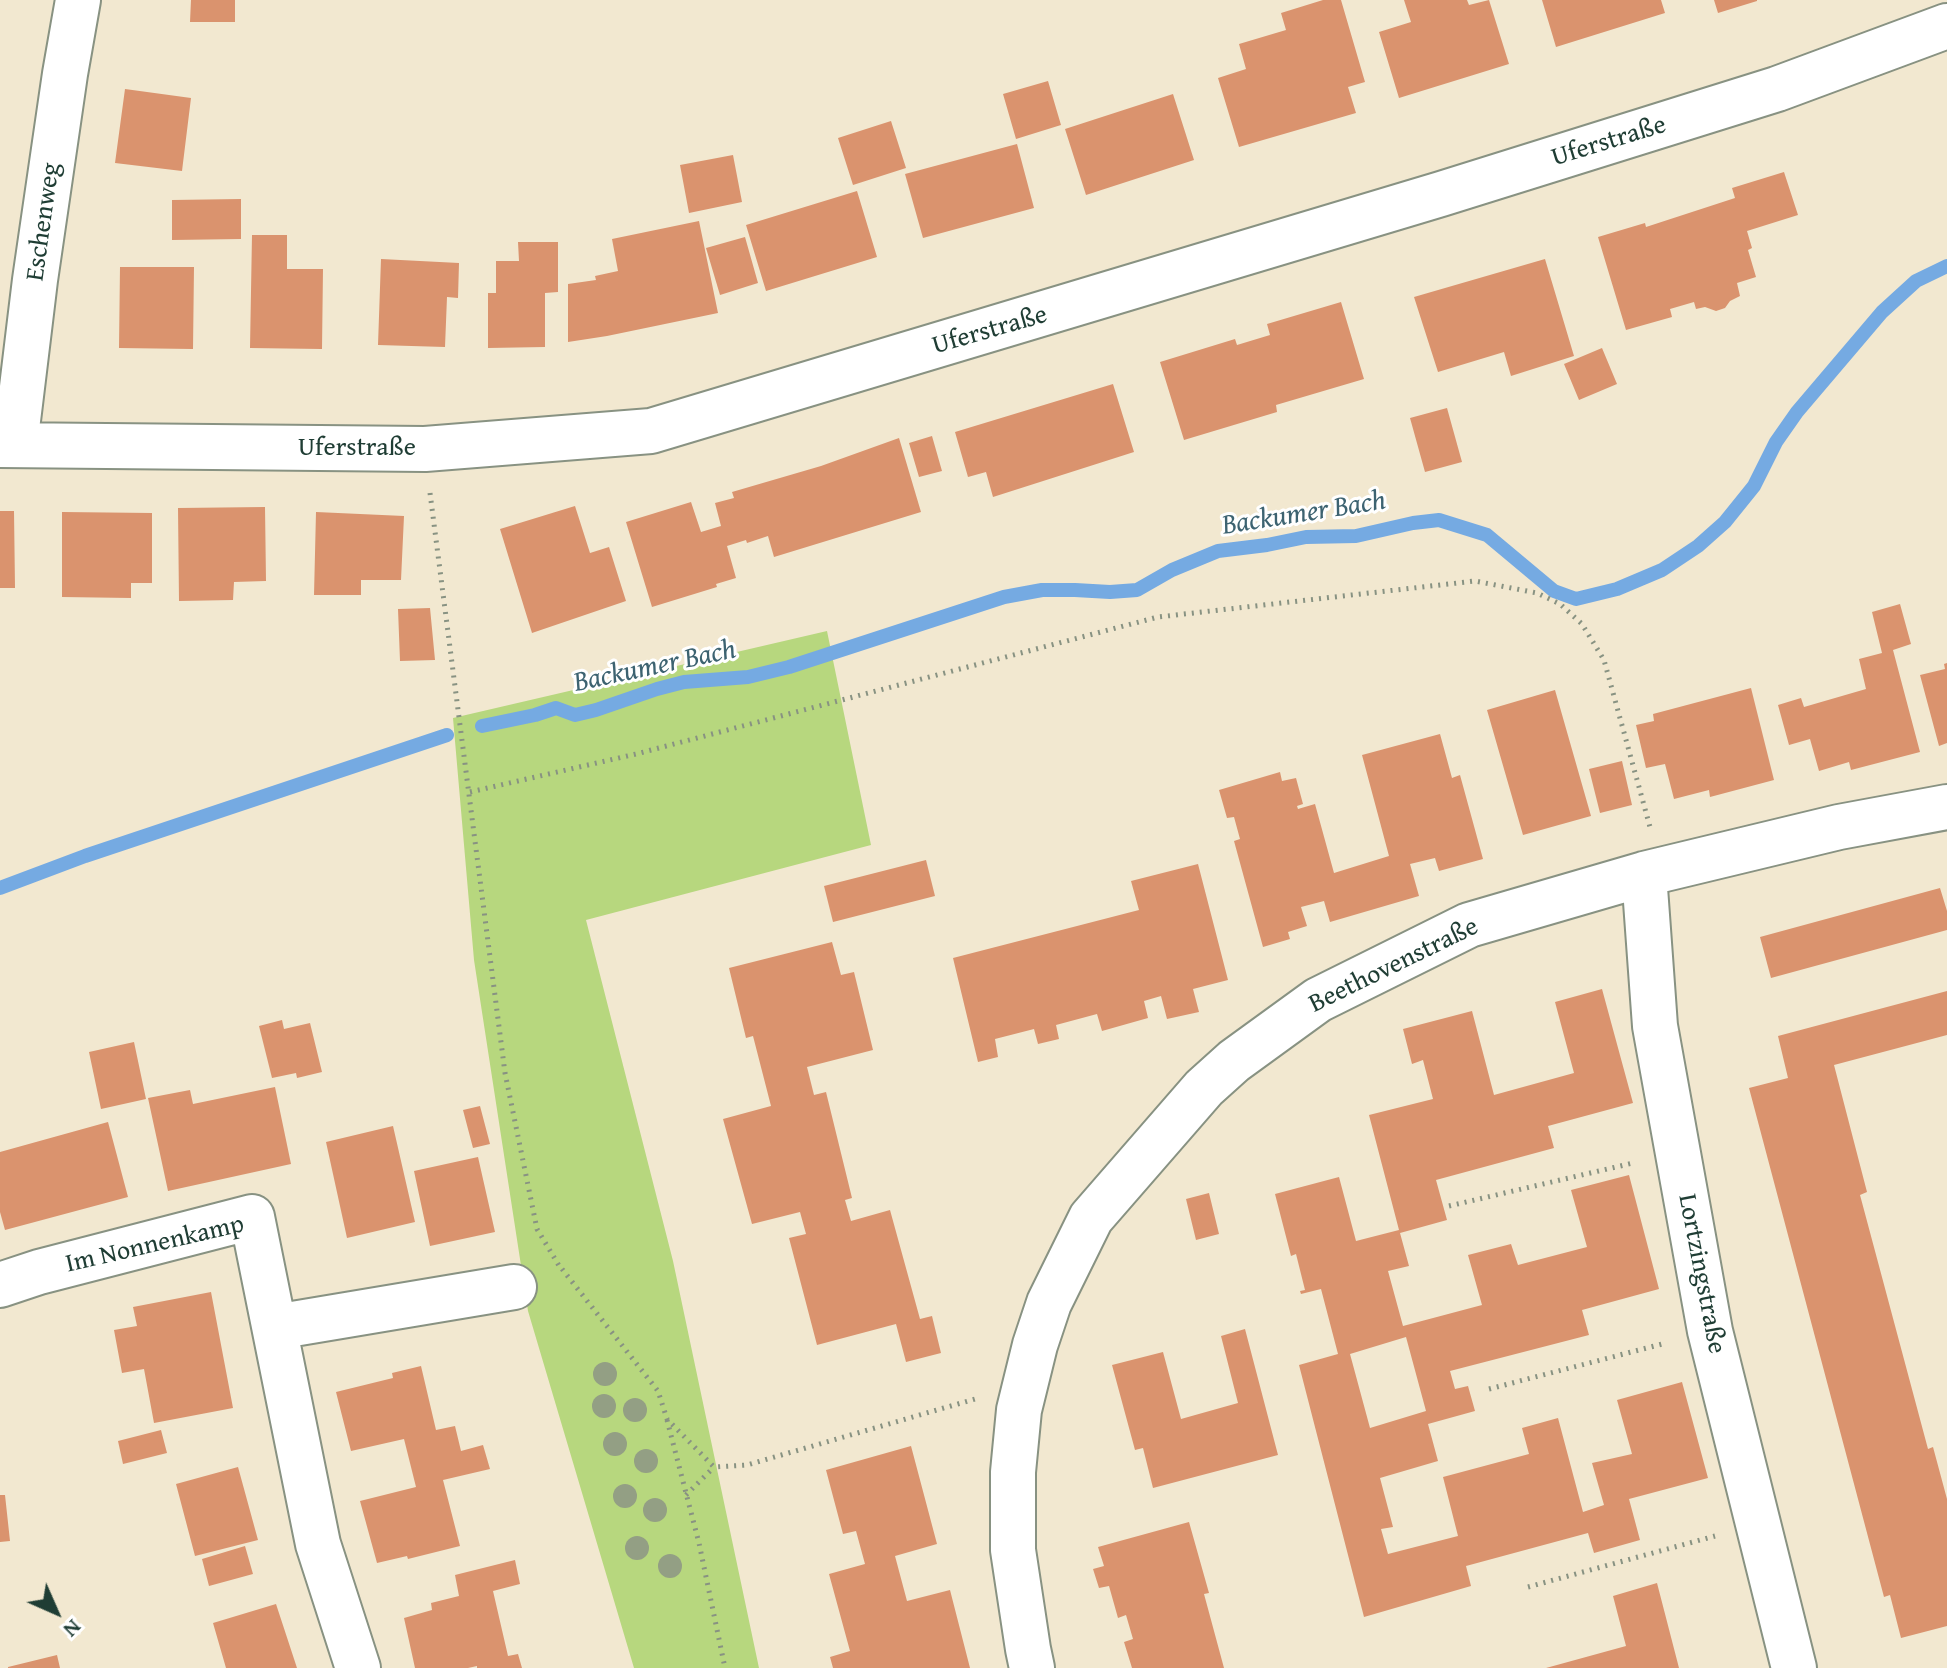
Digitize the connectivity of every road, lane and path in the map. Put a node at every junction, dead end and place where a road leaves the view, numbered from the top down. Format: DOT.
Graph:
graph roads {
  1 [pos="78,0"];
  2 [pos="1947,26"];
  3 [pos="8,445"];
  4 [pos="425,449"];
  5 [pos="470,792"];
  6 [pos="1947,807"];
  7 [pos="1644,874"];
  8 [pos="1677,1153"];
  9 [pos="1449,1206"];
  10 [pos="561,1269"];
  11 [pos="0,1285"];
  12 [pos="514,1287"];
  13 [pos="275,1327"];
  14 [pos="1710,1331"];
  15 [pos="1489,1389"];
  16 [pos="1019,1410"];
  17 [pos="667,1419"];
  18 [pos="714,1467"];
  19 [pos="686,1495"];
  20 [pos="1758,1524"];
  21 [pos="1528,1587"];
  22 [pos="358,1668"];
  23 [pos="725,1668"];
  24 [pos="1032,1668"];
  25 [pos="1794,1668"];
  1 -- 3 [label="street, Eschenweg"];
  2 -- 4 [label="street, Uferstraße"];
  3 -- 4 [label="street, Uferstraße"];
  4 -- 5 [label="path"];
  5 -- 7 [label="path"];
  5 -- 10 [label="path"];
  6 -- 7 [label="street, Beethovenstraße"];
  7 -- 8 [label="street, Lortzingstraße"];
  7 -- 16 [label="street, Beethovenstraße"];
  8 -- 9 [label="path"];
  8 -- 14 [label="street, Lortzingstraße"];
  10 -- 12 [label="path"];
  10 -- 17 [label="path"];
  11 -- 13 [label="street, Im Nonnenkamp"];
  12 -- 13 [label="street"];
  13 -- 22 [label="street, Im Nonnenkamp"];
  14 -- 15 [label="path"];
  14 -- 20 [label="street, Lortzingstraße"];
  16 -- 18 [label="path"];
  16 -- 24 [label="street, Beethovenstraße"];
  17 -- 18 [label="path"];
  17 -- 19 [label="path"];
  18 -- 19 [label="path"];
  19 -- 23 [label="path"];
  20 -- 21 [label="path"];
  20 -- 25 [label="street, Lortzingstraße"];
}
